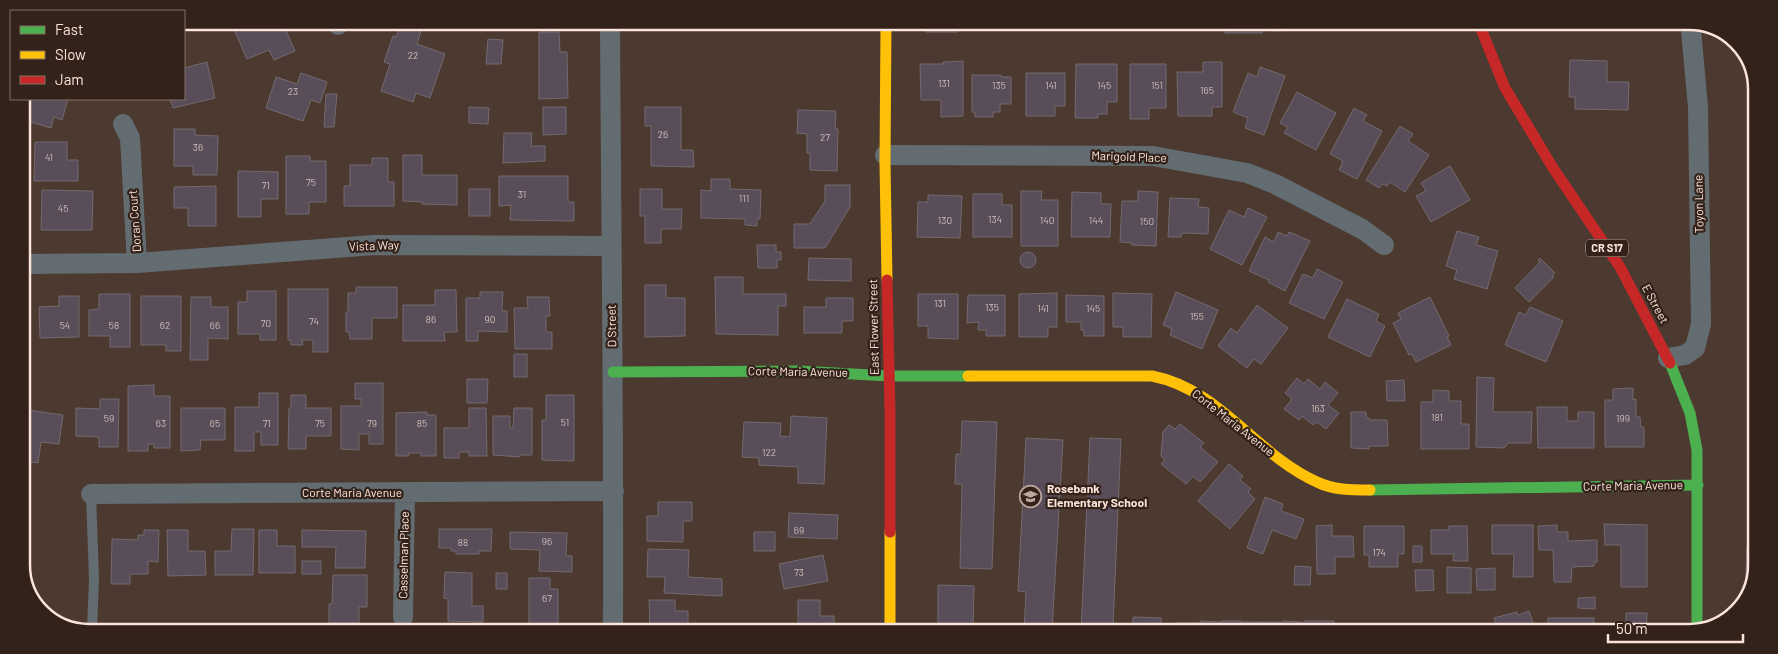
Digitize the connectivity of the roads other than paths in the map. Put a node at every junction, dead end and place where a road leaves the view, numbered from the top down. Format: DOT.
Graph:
graph roads {
  1 [pos="610,30"];
  2 [pos="886,30"];
  3 [pos="1481,30"];
  4 [pos="1691,30"];
  5 [pos="123,124"];
  6 [pos="885,155"];
  7 [pos="1384,245"];
  8 [pos="610,246"];
  9 [pos="138,263"];
  10 [pos="30,264"];
  11 [pos="1668,358"];
  12 [pos="613,372"];
  13 [pos="889,376"];
  14 [pos="1698,485"];
  15 [pos="614,491"];
  16 [pos="405,492"];
  17 [pos="91,494"];
  18 [pos="403,617"];
  19 [pos="1697,623"];
  20 [pos="92,624"];
  21 [pos="613,624"];
  22 [pos="890,624"];
  1 -- 8 [label="street, D Street"];
  2 -- 6 [label="street, East Flower Street"];
  3 -- 11 [label="street, E Street / CR S17"];
  4 -- 11 [label="street, Toyon Lane"];
  5 -- 9 [label="street, Doran Court"];
  6 -- 7 [label="street, Marigold Place"];
  6 -- 13 [label="street, East Flower Street"];
  8 -- 9 [label="street, Vista Way"];
  8 -- 12 [label="street, D Street"];
  9 -- 10 [label="street, Doran Court"];
  11 -- 14 [label="street, E Street / CR S17"];
  12 -- 13 [label="street, Corte Maria Avenue"];
  12 -- 15 [label="street, D Street"];
  13 -- 14 [label="street, Corte Maria Avenue"];
  13 -- 22 [label="street, East Flower Street"];
  14 -- 19 [label="street, E Street / CR S17"];
  15 -- 16 [label="street, Corte Maria Avenue"];
  15 -- 21 [label="street, D Street"];
  16 -- 17 [label="street, Corte Maria Avenue"];
  16 -- 18 [label="street, Casselman Place"];
  17 -- 20 [label="lane"];
}
